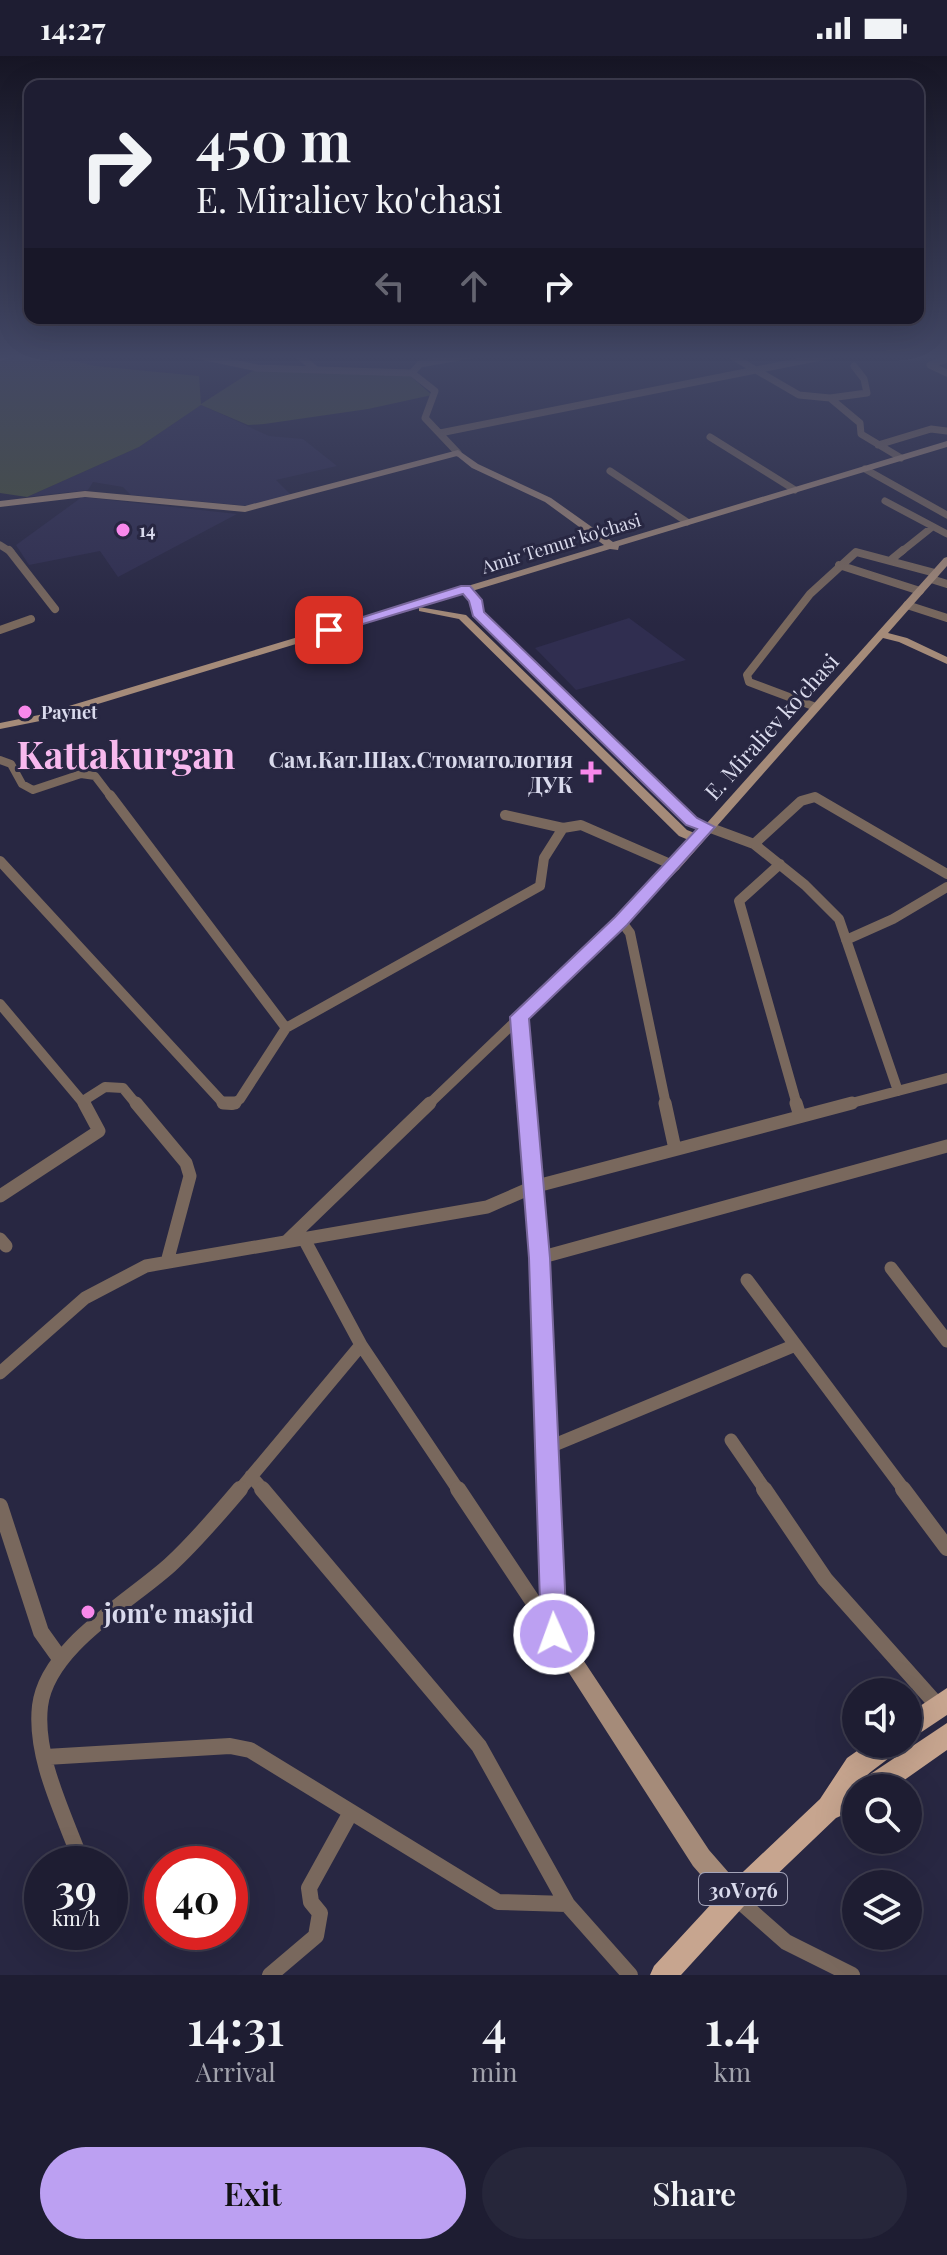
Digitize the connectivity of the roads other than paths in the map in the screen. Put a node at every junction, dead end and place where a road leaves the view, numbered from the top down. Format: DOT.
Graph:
graph roads {
  1 [pos="450,445"];
  2 [pos="722,445"];
  3 [pos="878,445"];
  4 [pos="945,445"];
  5 [pos="947,451"];
  6 [pos="458,453"];
  7 [pos="901,458"];
  8 [pos="610,471"];
  9 [pos="869,471"];
  10 [pos="795,490"];
  11 [pos="908,493"];
  12 [pos="0,501"];
  13 [pos="947,515"];
  14 [pos="687,522"];
  15 [pos="931,528"];
  16 [pos="947,534"];
  17 [pos="0,545"];
  18 [pos="614,548"];
  19 [pos="892,559"];
  20 [pos="947,560"];
  21 [pos="839,565"];
  22 [pos="933,576"];
  23 [pos="947,584"];
  24 [pos="920,591"];
  25 [pos="468,592"];
  26 [pos="907,605"];
  27 [pos="55,609"];
  28 [pos="423,609"];
  29 [pos="947,618"];
  30 [pos="31,619"];
  31 [pos="0,630"];
  32 [pos="881,634"];
  33 [pos="947,661"];
  34 [pos="154,687"];
  35 [pos="813,706"];
  36 [pos="0,729"];
  37 [pos="0,760"];
  38 [pos="505,815"];
  39 [pos="708,827"];
  40 [pos="563,828"];
  41 [pos="698,839"];
  42 [pos="754,844"];
  43 [pos="0,861"];
  44 [pos="780,864"];
  45 [pos="675,866"];
  46 [pos="947,874"];
  47 [pos="947,887"];
  48 [pos="621,921"];
  49 [pos="846,940"];
  50 [pos="0,1004"];
  51 [pos="520,1017"];
  52 [pos="286,1028"];
  53 [pos="947,1078"];
  54 [pos="898,1091"];
  55 [pos="83,1101"];
  56 [pos="800,1116"];
  57 [pos="947,1146"];
  58 [pos="675,1149"];
  59 [pos="533,1187"];
  60 [pos="0,1196"];
  61 [pos="304,1239"];
  62 [pos="285,1242"];
  63 [pos="539,1258"];
  64 [pos="167,1262"];
  65 [pos="891,1268"];
  66 [pos="747,1280"];
  67 [pos="947,1341"];
  68 [pos="361,1345"];
  69 [pos="793,1346"];
  70 [pos="0,1373"];
  71 [pos="731,1440"];
  72 [pos="547,1448"];
  73 [pos="251,1476"];
  74 [pos="0,1506"];
  75 [pos="947,1548"];
  76 [pos="554,1634"];
  77 [pos="61,1660"];
  78 [pos="943,1704"];
  79 [pos="922,1719"];
  80 [pos="947,1735"];
  81 [pos="46,1757"];
  82 [pos="868,1758"];
  83 [pos="892,1774"];
  84 [pos="842,1802"];
  85 [pos="829,1808"];
  86 [pos="351,1812"];
  87 [pos="76,1846"];
  88 [pos="735,1897"];
  89 [pos="567,1904"];
  90 [pos="270,1975"];
  91 [pos="630,1975"];
  92 [pos="663,1975"];
  93 [pos="852,1975"];
  1 -- 6 [label="street"];
  2 -- 10 [label="street"];
  3 -- 7 [label="street"];
  4 -- 7 [label="street, Amir Temur ko'chasi"];
  5 -- 9 [label="street, Amir Temur ko'chasi"];
  6 -- 12 [label="street"];
  6 -- 18 [label="street"];
  7 -- 9 [label="street, Amir Temur ko'chasi"];
  8 -- 14 [label="street"];
  9 -- 10 [label="street, Amir Temur ko'chasi"];
  9 -- 11 [label="street"];
  9 -- 18 [label="street, Amir Temur ko'chasi"];
  10 -- 14 [label="street, Amir Temur ko'chasi"];
  11 -- 13 [label="street"];
  11 -- 15 [label="street"];
  14 -- 18 [label="street, Amir Temur ko'chasi"];
  15 -- 16 [label="street"];
  15 -- 19 [label="street"];
  17 -- 27 [label="street"];
  18 -- 25 [label="street, Amir Temur ko'chasi"];
  19 -- 21 [label="street"];
  19 -- 22 [label="street"];
  20 -- 22 [label="street, E. Miraliev ko'chasi"];
  21 -- 24 [label="street"];
  21 -- 35 [label="street"];
  22 -- 23 [label="street"];
  22 -- 24 [label="street, E. Miraliev ko'chasi"];
  24 -- 26 [label="street, E. Miraliev ko'chasi"];
  25 -- 28 [label="street, Amir Temur ko'chasi"];
  25 -- 34 [label="street, Amir Temur ko'chasi"];
  25 -- 39 [label="street"];
  26 -- 29 [label="street"];
  26 -- 32 [label="street, E. Miraliev ko'chasi"];
  28 -- 34 [label="street, Amir Temur ko'chasi"];
  28 -- 41 [label="street"];
  30 -- 31 [label="street"];
  32 -- 33 [label="street"];
  32 -- 35 [label="street, E. Miraliev ko'chasi"];
  34 -- 36 [label="street, Amir Temur ko'chasi"];
  35 -- 39 [label="street, E. Miraliev ko'chasi"];
  37 -- 52 [label="street"];
  38 -- 40 [label="street"];
  39 -- 41 [label="street, E. Miraliev ko'chasi"];
  39 -- 42 [label="street"];
  40 -- 45 [label="street"];
  40 -- 52 [label="street"];
  41 -- 45 [label="street, E. Miraliev ko'chasi"];
  42 -- 44 [label="street"];
  42 -- 46 [label="street"];
  43 -- 52 [label="street"];
  44 -- 49 [label="street"];
  44 -- 56 [label="street"];
  45 -- 48 [label="street, E. Miraliev ko'chasi"];
  47 -- 49 [label="street"];
  48 -- 51 [label="street, E. Miraliev ko'chasi"];
  48 -- 58 [label="street"];
  49 -- 54 [label="street"];
  50 -- 55 [label="street"];
  51 -- 59 [label="street"];
  51 -- 62 [label="street"];
  53 -- 54 [label="street"];
  54 -- 56 [label="street"];
  55 -- 60 [label="street"];
  55 -- 64 [label="street"];
  56 -- 58 [label="street"];
  57 -- 63 [label="street"];
  58 -- 59 [label="street"];
  59 -- 61 [label="street"];
  59 -- 63 [label="street"];
  61 -- 62 [label="street"];
  61 -- 68 [label="street"];
  62 -- 64 [label="street"];
  63 -- 72 [label="street"];
  64 -- 70 [label="street"];
  65 -- 67 [label="street"];
  66 -- 69 [label="street"];
  68 -- 73 [label="street"];
  68 -- 76 [label="street"];
  69 -- 72 [label="street"];
  69 -- 75 [label="street"];
  71 -- 78 [label="street"];
  72 -- 76 [label="street"];
  73 -- 77 [label="street"];
  73 -- 89 [label="street"];
  74 -- 77 [label="street"];
  76 -- 88 [label="street"];
  77 -- 81 [label="street"];
  78 -- 79 [label="main road"];
  80 -- 83 [label="main road"];
  81 -- 86 [label="street"];
  81 -- 87 [label="street"];
  82 -- 85 [label="main road, 30V076"];
  84 -- 85 [label="main road, 30V076"];
  85 -- 88 [label="main road, 30V076"];
  86 -- 89 [label="street"];
  86 -- 90 [label="street"];
  88 -- 92 [label="main road, 30V076"];
  88 -- 93 [label="street"];
  89 -- 91 [label="street"];
}
